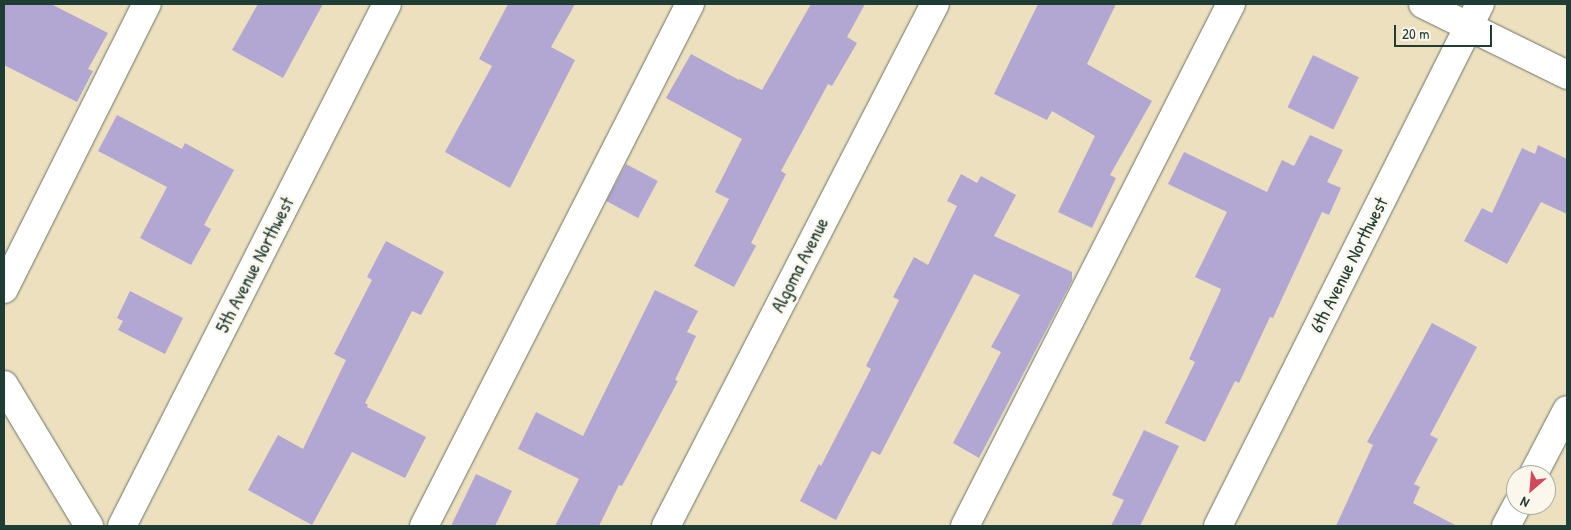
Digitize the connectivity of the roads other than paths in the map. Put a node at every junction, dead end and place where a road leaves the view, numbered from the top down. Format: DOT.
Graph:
graph roads {
  1 [pos="147,4"];
  2 [pos="387,4"];
  3 [pos="690,4"];
  4 [pos="935,4"];
  5 [pos="1231,4"];
  6 [pos="1423,4"];
  7 [pos="1474,14"];
  8 [pos="1567,76"];
  9 [pos="4,289"];
  10 [pos="4,385"];
  11 [pos="1567,410"];
  12 [pos="1538,465"];
  13 [pos="1512,515"];
  14 [pos="89,526"];
  15 [pos="122,526"];
  16 [pos="424,526"];
  17 [pos="666,526"];
  18 [pos="965,526"];
  19 [pos="1218,526"];
  20 [pos="1506,526"];
  1 -- 9 [label="street"];
  2 -- 15 [label="street, 5th Avenue Northwest"];
  3 -- 16 [label="street"];
  4 -- 17 [label="street, Algoma Avenue"];
  5 -- 18 [label="street"];
  6 -- 7 [label="street"];
  7 -- 8 [label="street"];
  7 -- 19 [label="street, 6th Avenue Northwest"];
  10 -- 14 [label="street"];
  11 -- 12 [label="street"];
  13 -- 20 [label="street"];
}
